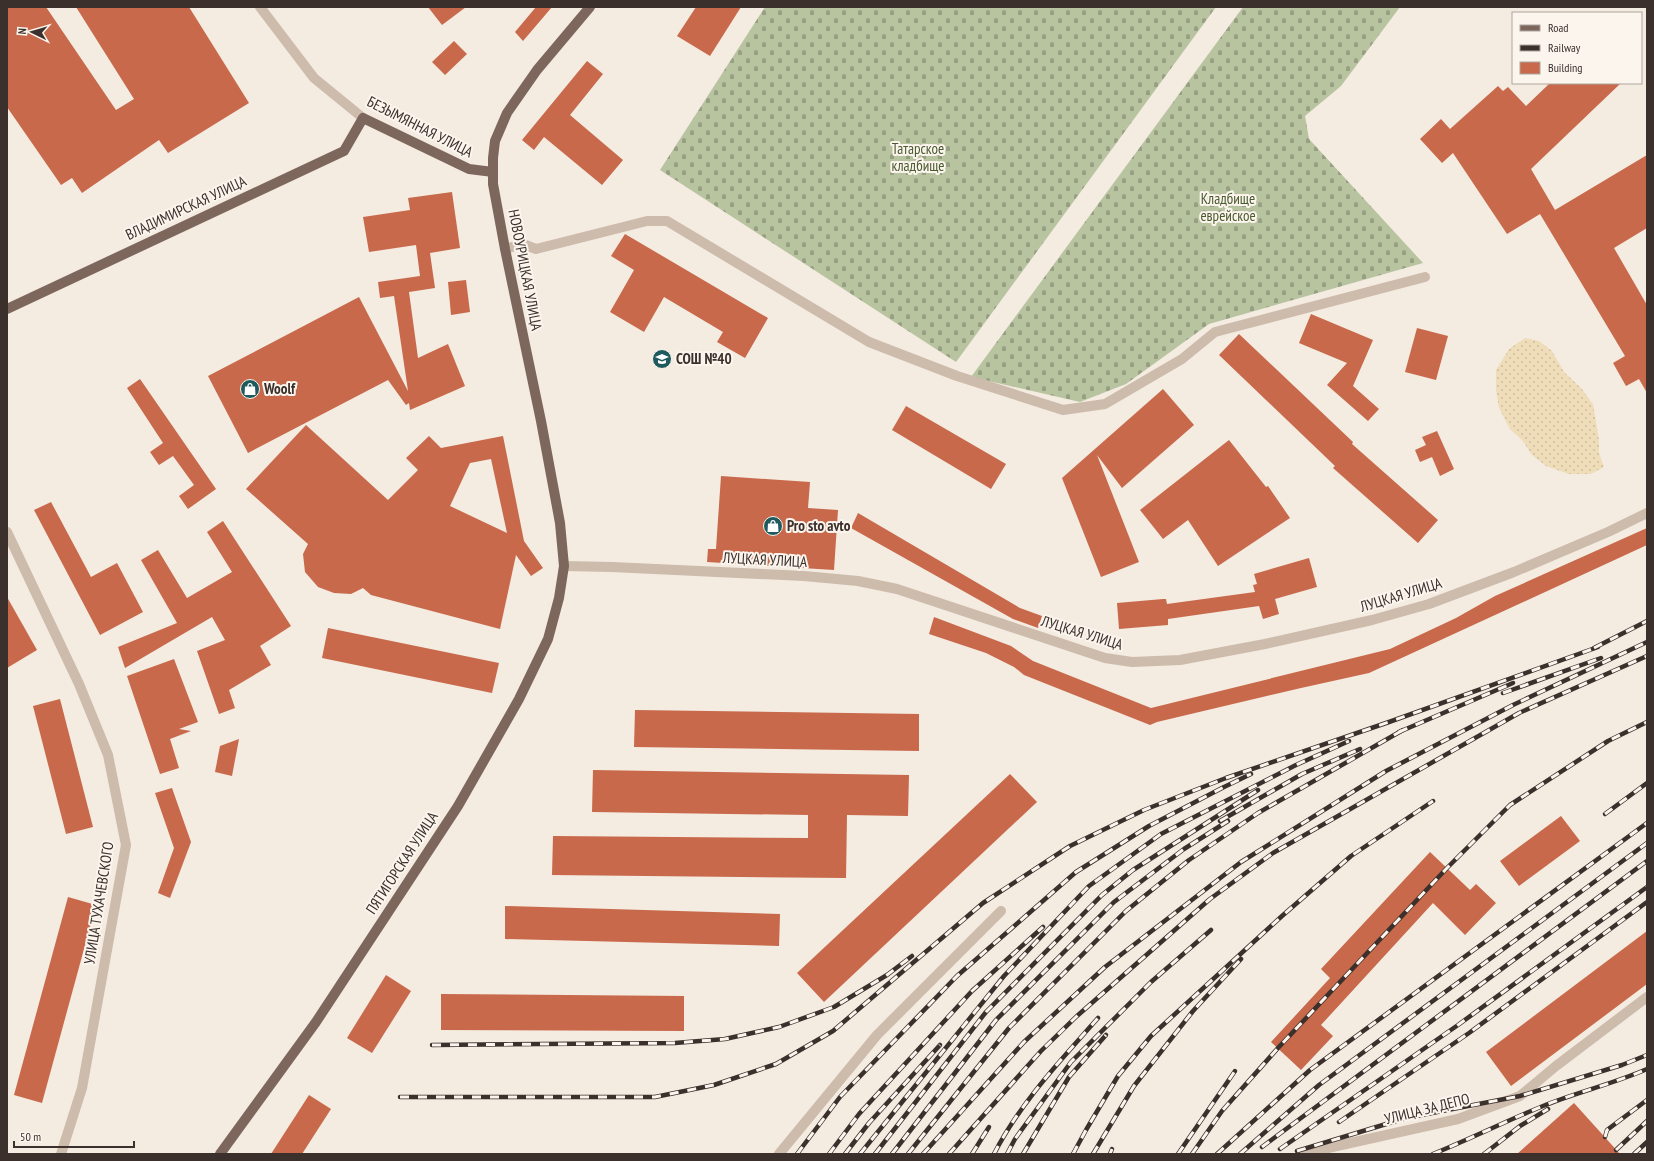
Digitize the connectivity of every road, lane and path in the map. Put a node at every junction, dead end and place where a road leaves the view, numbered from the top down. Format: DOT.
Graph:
graph roads {
  1 [pos="260,7"];
  2 [pos="590,7"];
  3 [pos="363,118"];
  4 [pos="493,172"];
  5 [pos="505,249"];
  6 [pos="1425,277"];
  7 [pos="7,309"];
  8 [pos="1647,513"];
  9 [pos="7,532"];
  10 [pos="564,566"];
  11 [pos="1001,911"];
  12 [pos="1647,997"];
  13 [pos="61,1154"];
  14 [pos="220,1154"];
  15 [pos="779,1154"];
  16 [pos="1301,1154"];
  1 -- 3 [label="street, БЕЗЫМЯННАЯ УЛИЦА"];
  2 -- 4 [label="main road, НОВОУРИЦКАЯ УЛИЦА"];
  3 -- 4 [label="main road, БЕЗЫМЯННАЯ УЛИЦА"];
  3 -- 7 [label="main road, ВЛАДИМИРСКАЯ УЛИЦА"];
  4 -- 5 [label="main road, НОВОУРИЦКАЯ УЛИЦА"];
  5 -- 6 [label="street"];
  5 -- 10 [label="main road, НОВОУРИЦКАЯ УЛИЦА"];
  8 -- 10 [label="street, ЛУЦКАЯ УЛИЦА"];
  9 -- 13 [label="street, УЛИЦА ТУХАЧЕВСКОГО"];
  10 -- 14 [label="main road, ПЯТИГОРСКАЯ УЛИЦА"];
  11 -- 15 [label="street"];
  12 -- 16 [label="street, УЛИЦА ЗА ДЕПО"];
}
